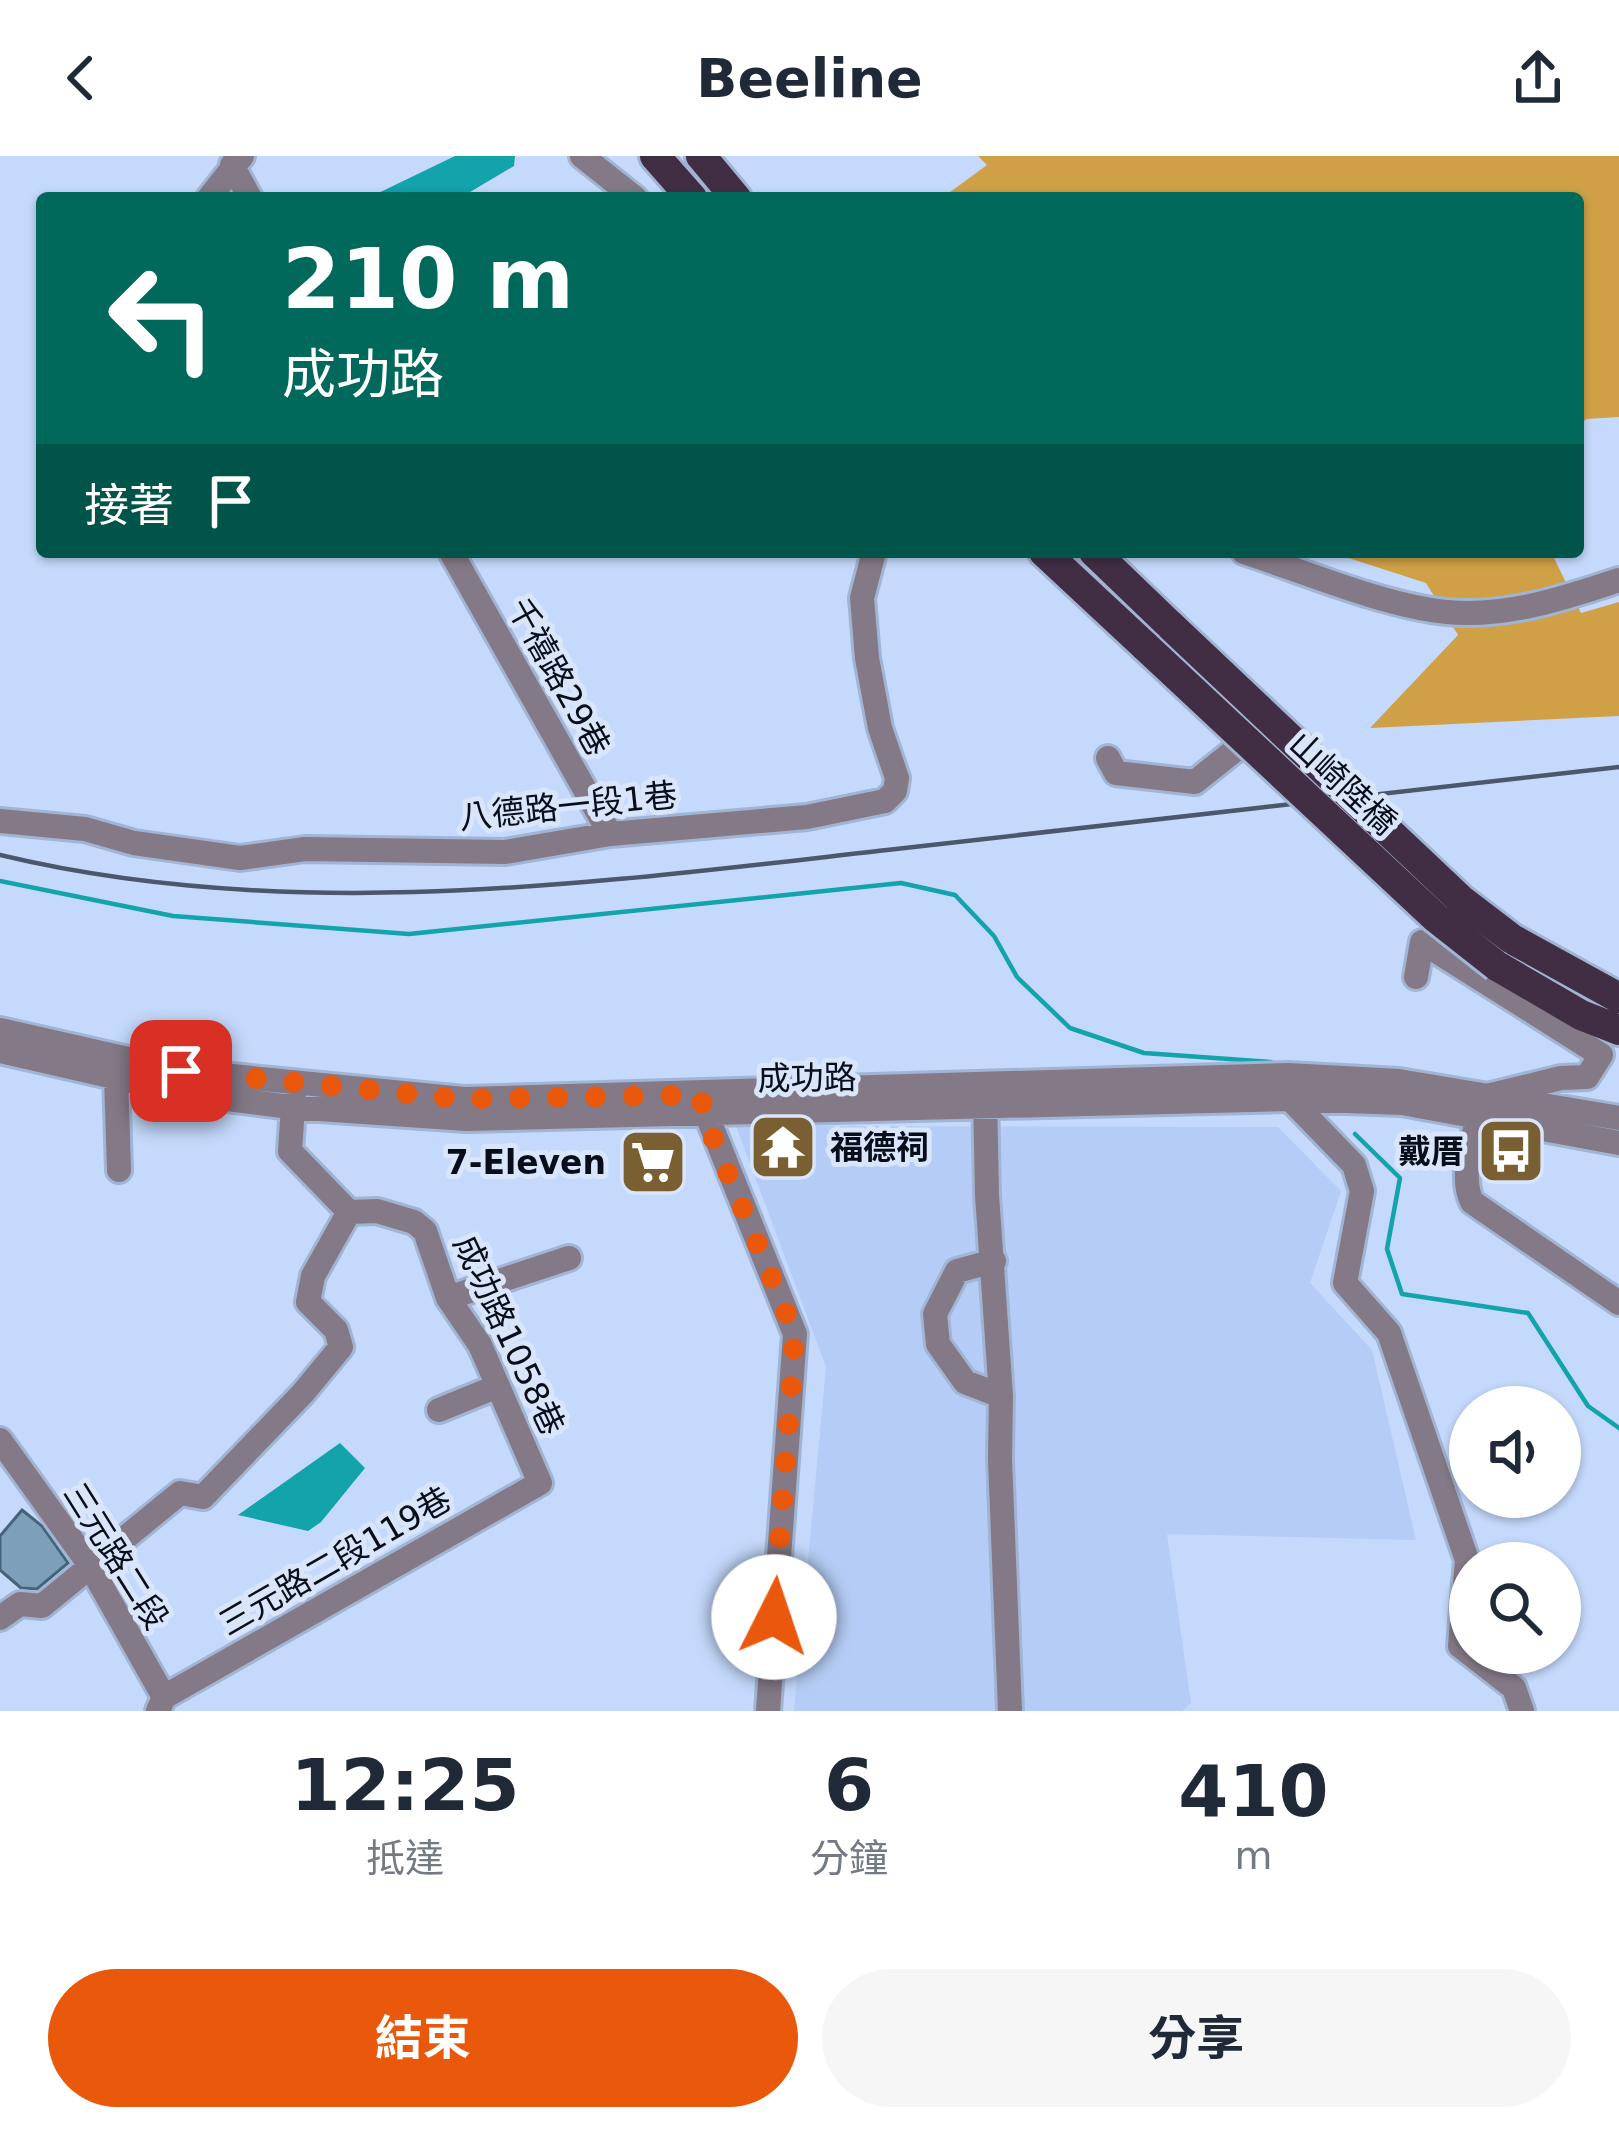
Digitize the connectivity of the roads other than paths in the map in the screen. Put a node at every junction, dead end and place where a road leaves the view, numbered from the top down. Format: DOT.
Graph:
graph roads {
  1 [pos="582,156"];
  2 [pos="655,156"];
  3 [pos="701,156"];
  4 [pos="237,160"];
  5 [pos="213,192"];
  6 [pos="248,192"];
  7 [pos="627,192"];
  8 [pos="687,192"];
  9 [pos="731,192"];
  10 [pos="454,558"];
  11 [pos="872,558"];
  12 [pos="1051,558"];
  13 [pos="1100,558"];
  14 [pos="1263,558"];
  15 [pos="1619,580"];
  16 [pos="1245,742"];
  17 [pos="1108,758"];
  18 [pos="0,821"];
  19 [pos="610,834"];
  20 [pos="1505,953"];
  21 [pos="1416,977"];
  22 [pos="1619,998"];
  23 [pos="0,1030"];
  24 [pos="1619,1030"];
  25 [pos="0,1051"];
  26 [pos="116,1078"];
  27 [pos="1288,1087"];
  28 [pos="293,1095"];
  29 [pos="985,1095"];
  30 [pos="703,1105"];
  31 [pos="1483,1107"];
  32 [pos="1619,1118"];
  33 [pos="1619,1143"];
  34 [pos="119,1170"];
  35 [pos="349,1211"];
  36 [pos="569,1258"];
  37 [pos="994,1261"];
  38 [pos="448,1298"];
  39 [pos="1619,1303"];
  40 [pos="497,1386"];
  41 [pos="1001,1396"];
  42 [pos="439,1410"];
  43 [pos="0,1440"];
  44 [pos="540,1483"];
  45 [pos="1461,1542"];
  46 [pos="89,1564"];
  47 [pos="0,1618"];
  48 [pos="1496,1674"];
  49 [pos="161,1704"];
  50 [pos="767,1711"];
  51 [pos="1010,1711"];
  52 [pos="1522,1711"];
  1 -- 7 [label="street"];
  2 -- 8 [label="main road"];
  3 -- 9 [label="main road"];
  4 -- 5 [label="street"];
  4 -- 6 [label="street"];
  10 -- 19 [label="street, 千禧路29巷"];
  11 -- 19 [label="street, 八德路一段1巷"];
  12 -- 16 [label="main road, 山崎陸橋, bridge"];
  13 -- 20 [label="main road, 山崎陸橋, bridge"];
  14 -- 15 [label="street"];
  16 -- 17 [label="street"];
  16 -- 20 [label="main road, 山崎陸橋, bridge"];
  18 -- 19 [label="street, 八德路一段1巷"];
  20 -- 22 [label="main road"];
  20 -- 24 [label="main road"];
  21 -- 31 [label="street"];
  23 -- 28 [label="street, 成功路"];
  25 -- 26 [label="street, 成功路"];
  26 -- 28 [label="street, 成功路"];
  26 -- 34 [label="street"];
  27 -- 29 [label="street, 成功路"];
  27 -- 31 [label="street, 成功路"];
  27 -- 45 [label="street"];
  28 -- 30 [label="street, 成功路"];
  28 -- 35 [label="street"];
  29 -- 30 [label="street, 成功路"];
  29 -- 37 [label="street"];
  30 -- 50 [label="street"];
  31 -- 32 [label="street, 成功路"];
  31 -- 33 [label="street, 成功路"];
  31 -- 39 [label="street"];
  35 -- 38 [label="street, 成功路1058巷"];
  35 -- 46 [label="street"];
  36 -- 38 [label="street"];
  37 -- 41 [label="street"];
  37 -- 41 [label="street"];
  38 -- 40 [label="street, 成功路1058巷"];
  40 -- 42 [label="street"];
  40 -- 44 [label="street, 成功路1058巷"];
  41 -- 51 [label="street"];
  43 -- 46 [label="street, 三元路二段"];
  44 -- 49 [label="street, 三元路二段119巷"];
  46 -- 47 [label="street"];
  46 -- 49 [label="street, 三元路二段"];
  48 -- 52 [label="street"];
}
